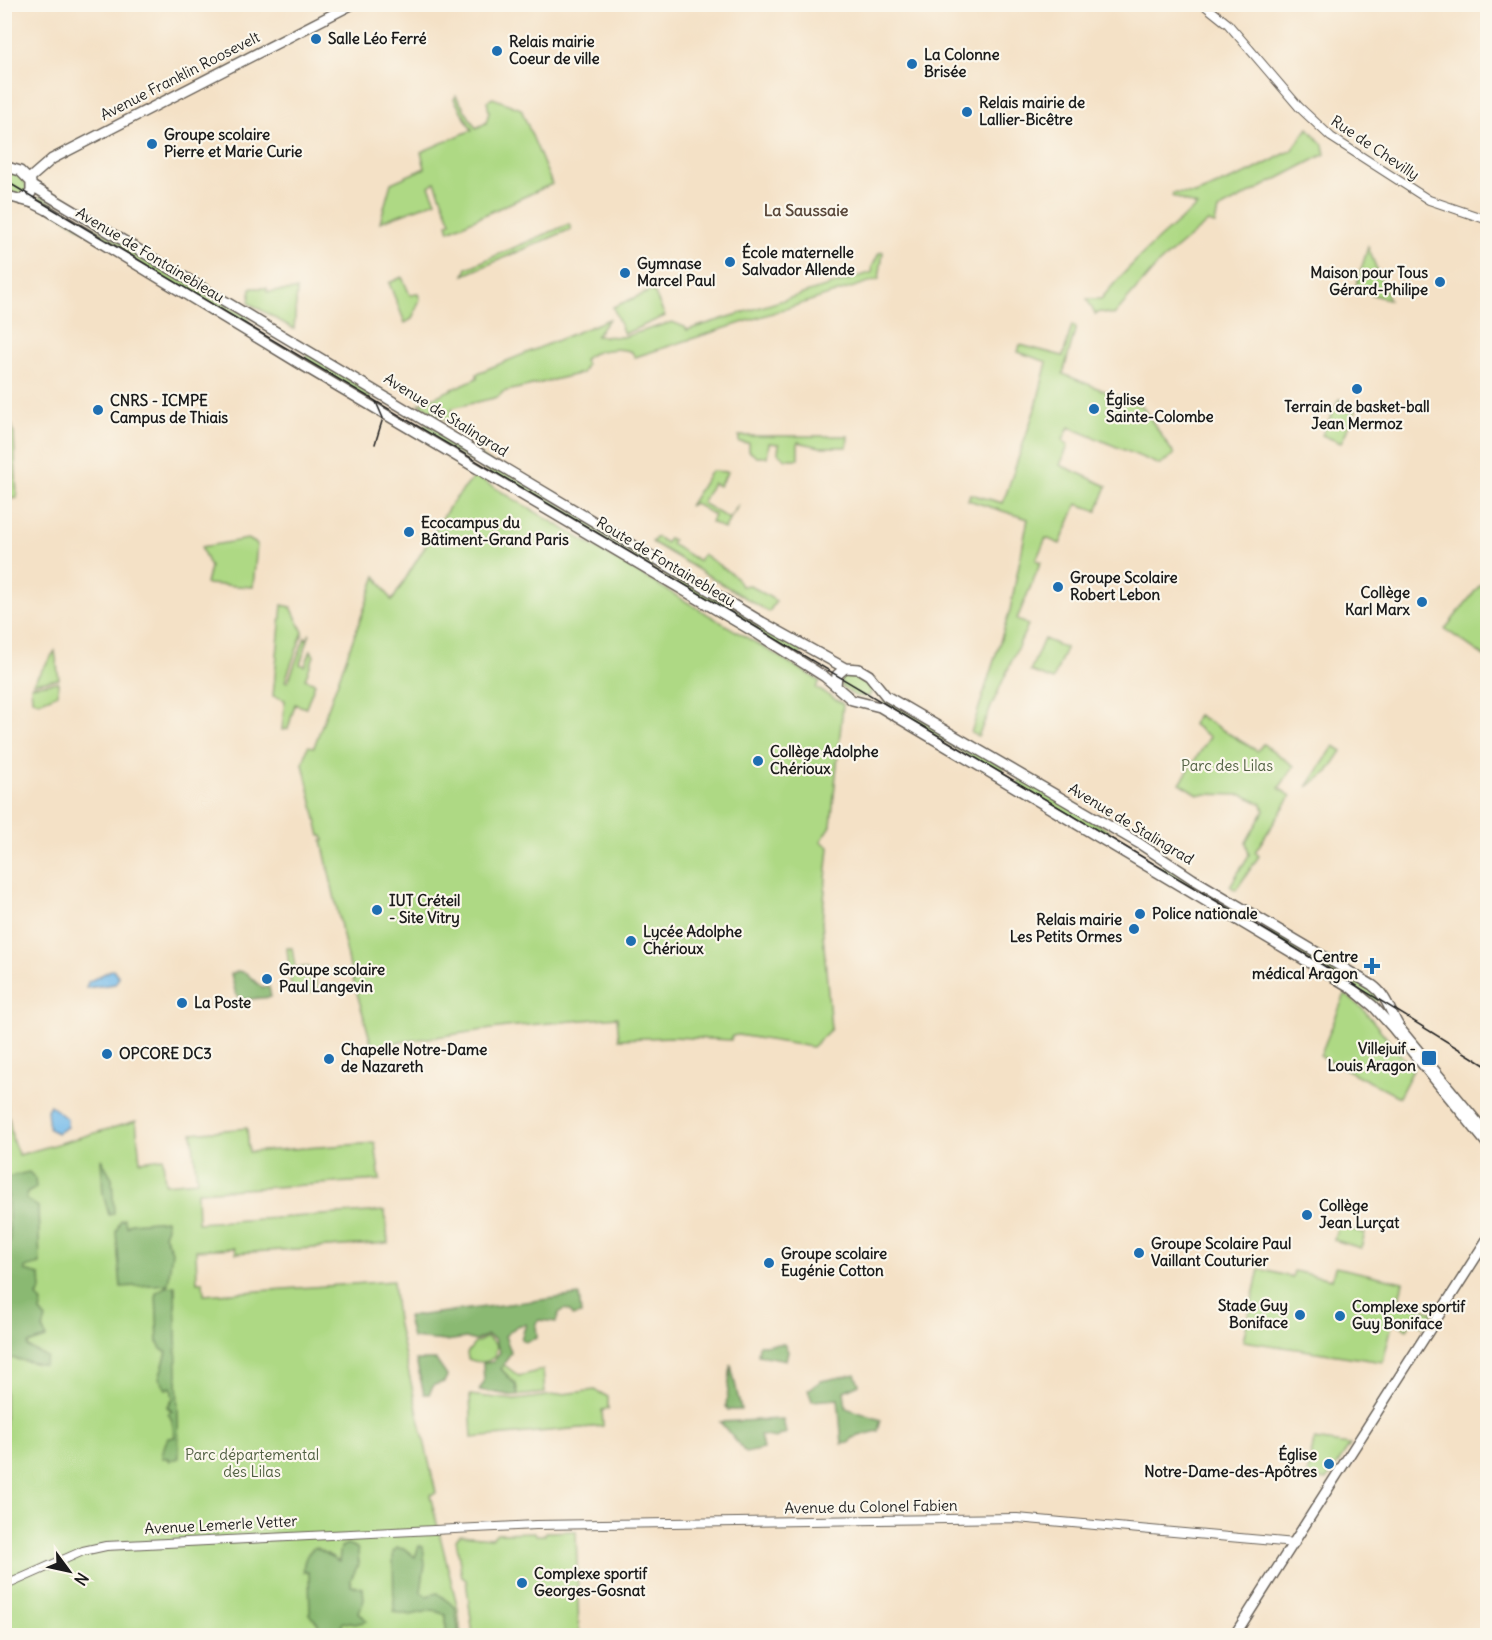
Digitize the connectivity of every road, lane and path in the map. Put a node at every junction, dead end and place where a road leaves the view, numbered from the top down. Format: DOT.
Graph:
graph roads {
  1 [pos="353,4"];
  2 [pos="1203,4"];
  3 [pos="52,159"];
  4 [pos="4,166"];
  5 [pos="20,171"];
  6 [pos="31,182"];
  7 [pos="5,197"];
  8 [pos="21,200"];
  9 [pos="1488,219"];
  10 [pos="261,341"];
  11 [pos="303,346"];
  12 [pos="302,365"];
  13 [pos="844,668"];
  14 [pos="836,685"];
  15 [pos="877,685"];
  16 [pos="862,702"];
  17 [pos="1488,1135"];
  18 [pos="1488,1145"];
  19 [pos="1488,1238"];
  20 [pos="1488,1248"];
  21 [pos="1461,1281"];
  22 [pos="446,1528"];
  23 [pos="1294,1543"];
  24 [pos="4,1586"];
  25 [pos="1264,1592"];
  26 [pos="1234,1635"];
  27 [pos="1240,1635"];
  1 -- 3 [label="main road, Avenue Franklin Roosevelt"];
  2 -- 9 [label="street, Rue de Chevilly"];
  3 -- 5 [label="main road, Avenue Franklin Roosevelt"];
  3 -- 6 [label="main road, Avenue Franklin Roosevelt"];
  4 -- 5 [label="main road"];
  5 -- 6 [label="main road, Avenue de Stalingrad"];
  6 -- 8 [label="main road, Avenue Franklin Roosevelt"];
  6 -- 11 [label="main road, Avenue de Stalingrad"];
  7 -- 8 [label="main road, Avenue de Fontainebleau"];
  8 -- 10 [label="main road, Avenue de Fontainebleau"];
  10 -- 12 [label="main road, Route de Fontainebleau"];
  11 -- 12 [label="main road"];
  11 -- 13 [label="main road, Avenue de Stalingrad"];
  12 -- 14 [label="main road, Route de Fontainebleau"];
  13 -- 14 [label="main road"];
  13 -- 15 [label="main road"];
  14 -- 16 [label="main road"];
  15 -- 16 [label="main road"];
  15 -- 17 [label="main road, Avenue de Stalingrad"];
  16 -- 18 [label="main road, Avenue de Stalingrad"];
  19 -- 21 [label="main road"];
  20 -- 21 [label="main road"];
  21 -- 23 [label="main road"];
  22 -- 23 [label="street, Avenue du Colonel Fabien"];
  22 -- 24 [label="street, Avenue Lemerle Vetter"];
  23 -- 25 [label="main road"];
  25 -- 26 [label="main road"];
  25 -- 27 [label="main road"];
}
